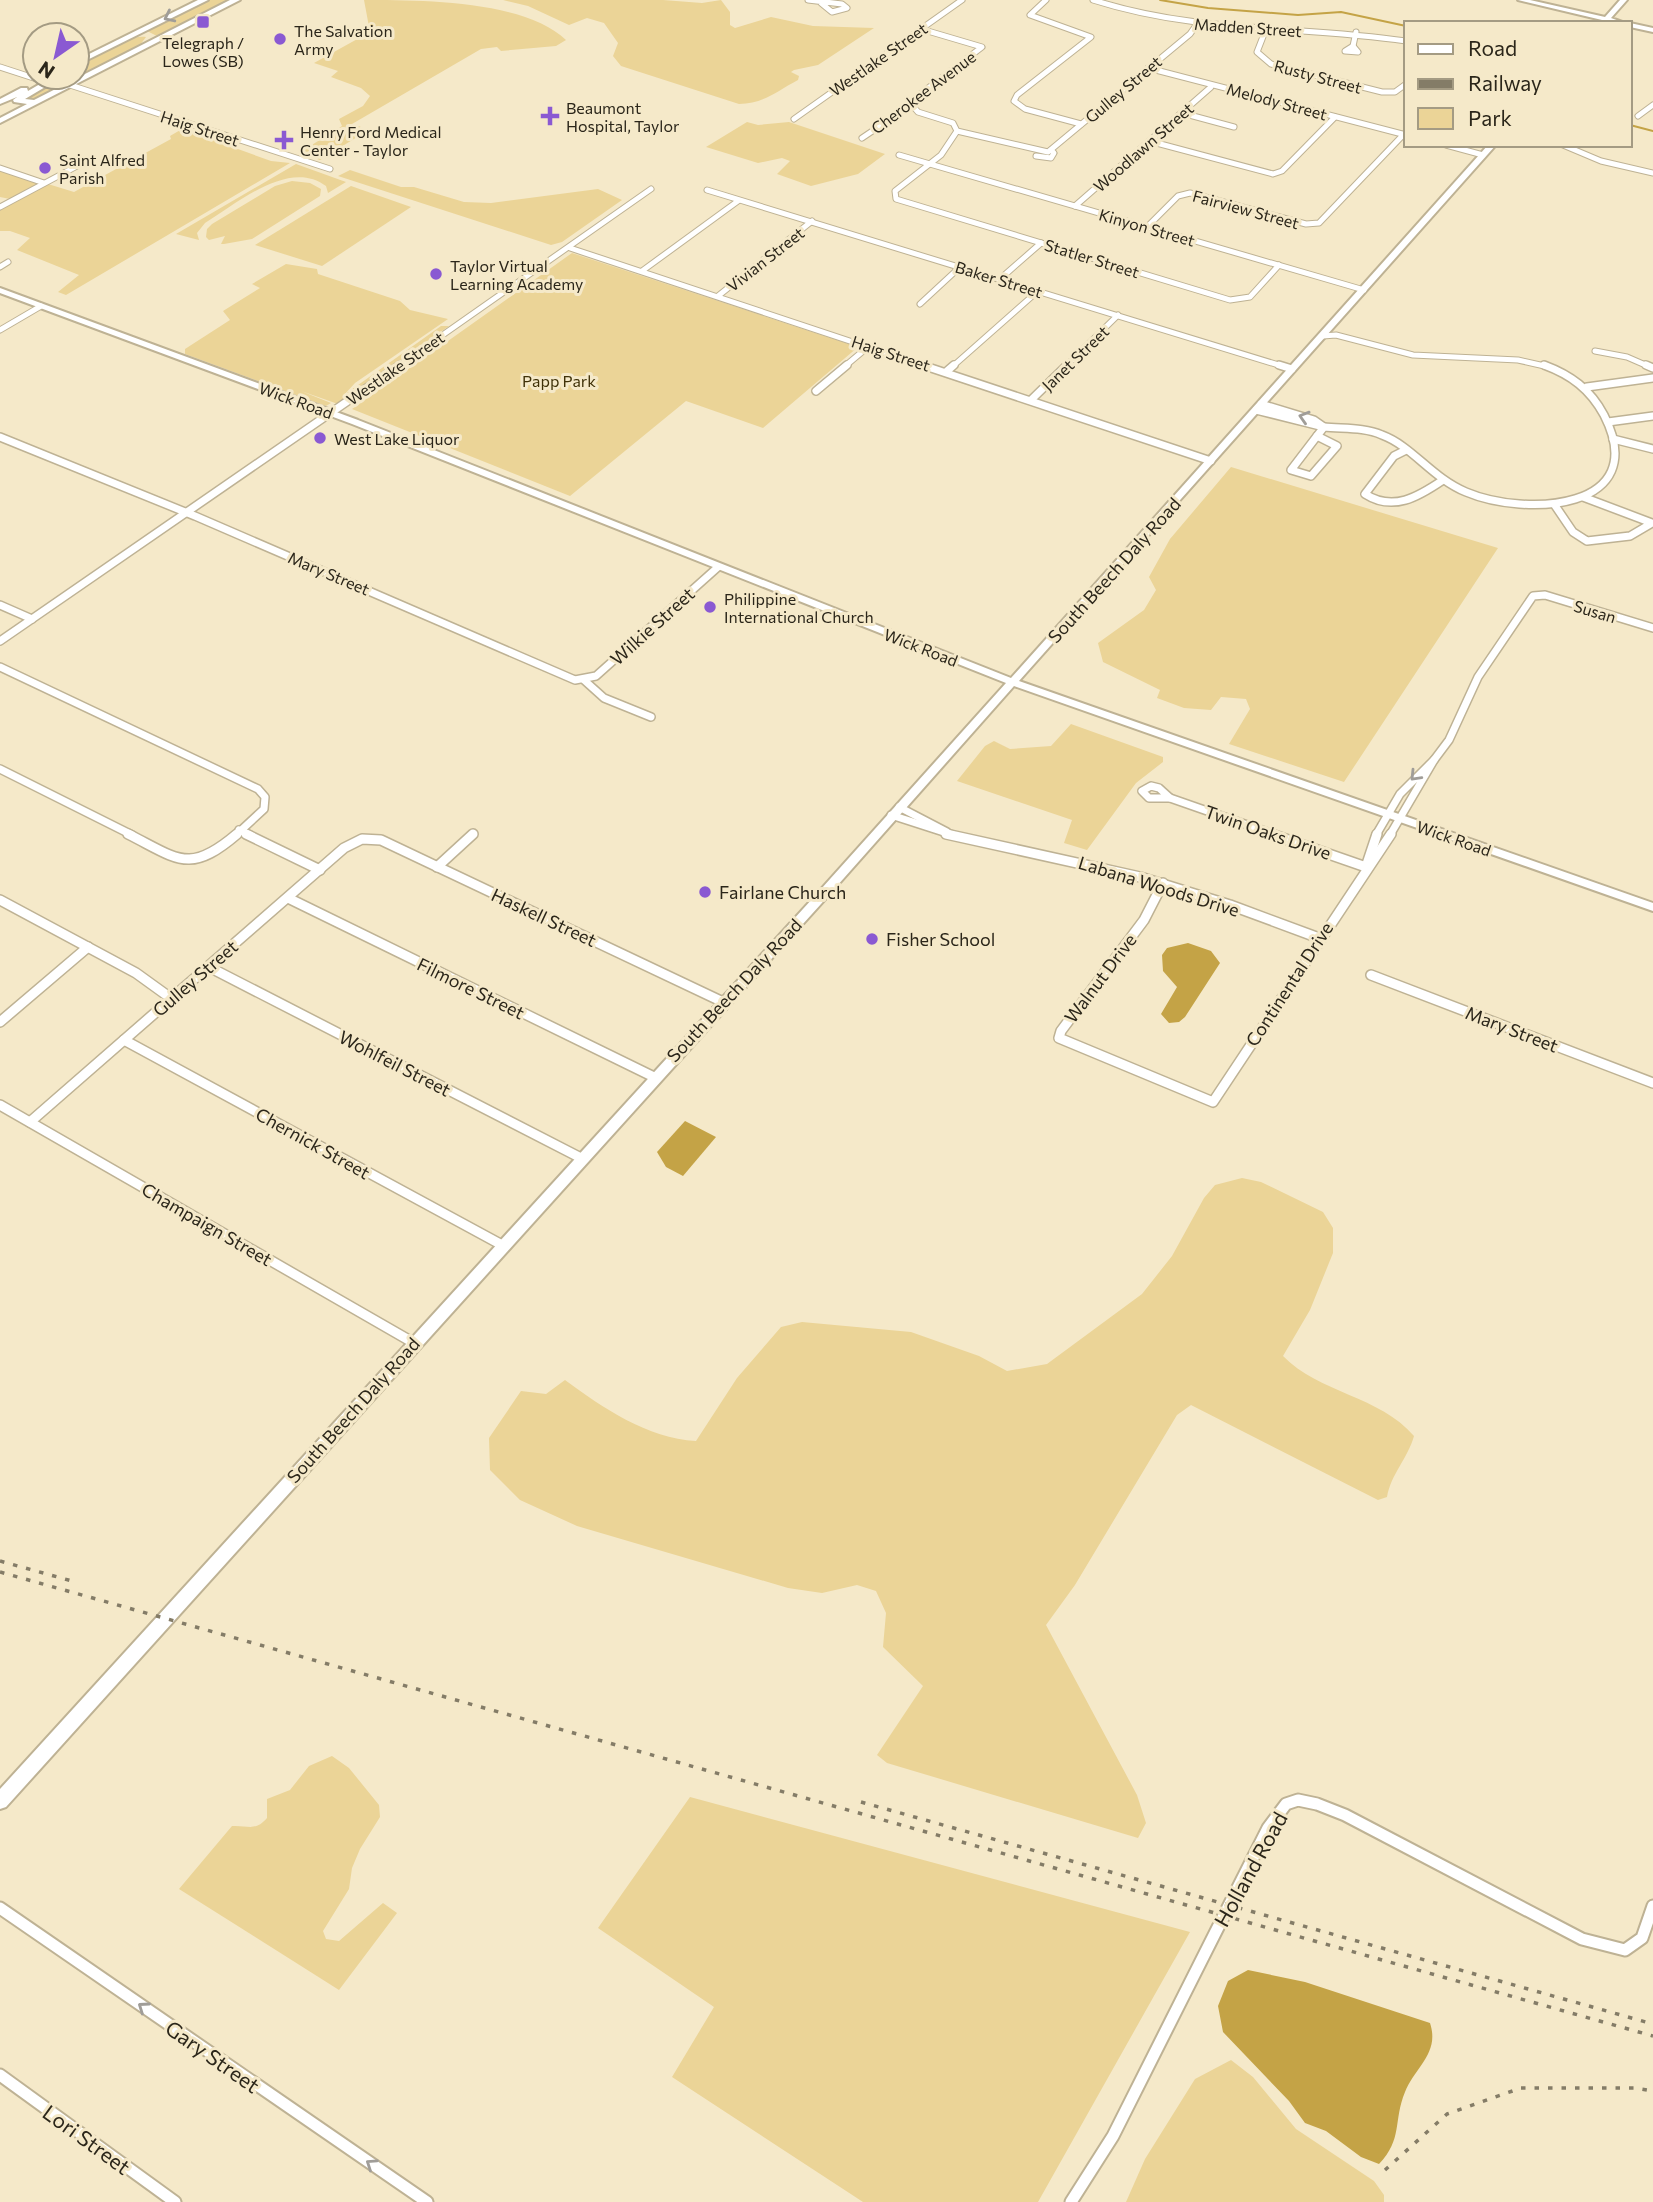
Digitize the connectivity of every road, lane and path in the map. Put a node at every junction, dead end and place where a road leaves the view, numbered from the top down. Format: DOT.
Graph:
graph roads {
  1 [pos="204,0"];
  2 [pos="230,0"];
  3 [pos="236,0"];
  4 [pos="808,0"];
  5 [pos="962,0"];
  6 [pos="1046,0"];
  7 [pos="1093,0"];
  8 [pos="1521,0"];
  9 [pos="1624,0"];
  10 [pos="1533,1"];
  11 [pos="821,4"];
  12 [pos="206,15"];
  13 [pos="1605,21"];
  14 [pos="1197,24"];
  15 [pos="1632,25"];
  16 [pos="921,29"];
  17 [pos="1266,29"];
  18 [pos="1653,30"];
  19 [pos="1356,33"];
  20 [pos="135,34"];
  21 [pos="1404,41"];
  22 [pos="1353,46"];
  23 [pos="91,57"];
  24 [pos="0,67"];
  25 [pos="1148,68"];
  26 [pos="21,72"];
  27 [pos="91,73"];
  28 [pos="91,74"];
  29 [pos="1404,85"];
  30 [pos="1211,87"];
  31 [pos="91,89"];
  32 [pos="22,91"];
  33 [pos="33,91"];
  34 [pos="59,91"];
  35 [pos="0,102"];
  36 [pos="36,103"];
  37 [pos="911,104"];
  38 [pos="1653,105"];
  39 [pos="1182,113"];
  40 [pos="1638,116"];
  41 [pos="1335,117"];
  42 [pos="794,119"];
  43 [pos="0,121"];
  44 [pos="1081,124"];
  45 [pos="1234,127"];
  46 [pos="957,131"];
  47 [pos="1404,135"];
  48 [pos="1404,136"];
  49 [pos="862,138"];
  50 [pos="1149,141"];
  51 [pos="1453,147"];
  52 [pos="1490,147"];
  53 [pos="1568,147"];
  54 [pos="899,155"];
  55 [pos="1483,155"];
  56 [pos="92,158"];
  57 [pos="930,164"];
  58 [pos="0,168"];
  59 [pos="330,169"];
  60 [pos="1653,173"];
  61 [pos="44,183"];
  62 [pos="651,189"];
  63 [pos="707,190"];
  64 [pos="738,201"];
  65 [pos="1075,206"];
  66 [pos="0,207"];
  67 [pos="812,221"];
  68 [pos="1147,227"];
  69 [pos="1041,243"];
  70 [pos="570,248"];
  71 [pos="8,262"];
  72 [pos="1279,265"];
  73 [pos="0,267"];
  74 [pos="960,267"];
  75 [pos="642,271"];
  76 [pos="1000,279"];
  77 [pos="0,290"];
  78 [pos="1038,290"];
  79 [pos="1364,290"];
  80 [pos="718,296"];
  81 [pos="920,304"];
  82 [pos="41,306"];
  83 [pos="1118,315"];
  84 [pos="1334,324"];
  85 [pos="0,330"];
  86 [pos="1323,336"];
  87 [pos="869,346"];
  88 [pos="1595,351"];
  89 [pos="1427,356"];
  90 [pos="1653,368"];
  91 [pos="1292,369"];
  92 [pos="947,372"];
  93 [pos="1653,377"];
  94 [pos="1587,387"];
  95 [pos="816,391"];
  96 [pos="1031,400"];
  97 [pos="1259,407"];
  98 [pos="331,414"];
  99 [pos="1653,415"];
  100 [pos="1608,422"];
  101 [pos="1324,427"];
  102 [pos="1317,436"];
  103 [pos="0,437"];
  104 [pos="1613,439"];
  105 [pos="1653,449"];
  106 [pos="1406,450"];
  107 [pos="1211,461"];
  108 [pos="1443,480"];
  109 [pos="1583,497"];
  110 [pos="1554,504"];
  111 [pos="186,513"];
  112 [pos="718,568"];
  113 [pos="1537,595"];
  114 [pos="0,605"];
  115 [pos="32,619"];
  116 [pos="1653,628"];
  117 [pos="0,640"];
  118 [pos="0,667"];
  119 [pos="584,680"];
  120 [pos="1012,682"];
  121 [pos="651,717"];
  122 [pos="1434,760"];
  123 [pos="0,769"];
  124 [pos="1170,798"];
  125 [pos="895,811"];
  126 [pos="1387,815"];
  127 [pos="1399,819"];
  128 [pos="239,830"];
  129 [pos="473,834"];
  130 [pos="954,836"];
  131 [pos="362,839"];
  132 [pos="437,867"];
  133 [pos="1366,867"];
  134 [pos="320,870"];
  135 [pos="1163,883"];
  136 [pos="288,898"];
  137 [pos="0,900"];
  138 [pos="1653,907"];
  139 [pos="1319,938"];
  140 [pos="88,947"];
  141 [pos="209,967"];
  142 [pos="1371,975"];
  143 [pos="172,999"];
  144 [pos="723,1002"];
  145 [pos="0,1022"];
  146 [pos="124,1040"];
  147 [pos="654,1077"];
  148 [pos="1653,1083"];
  149 [pos="1213,1102"];
  150 [pos="0,1105"];
  151 [pos="30,1122"];
  152 [pos="581,1158"];
  153 [pos="502,1245"];
  154 [pos="414,1343"];
  155 [pos="0,1801"];
  156 [pos="1653,1906"];
  157 [pos="0,1908"];
  158 [pos="0,2075"];
  159 [pos="174,2202"];
  160 [pos="427,2202"];
  161 [pos="1071,2202"];
  1 -- 20 [label="main road, one-way"];
  2 -- 12 [label="main road"];
  3 -- 12 [label="main road"];
  4 -- 11 [label="street"];
  5 -- 16 [label="street, Westlake Street"];
  6 -- 44 [label="street"];
  7 -- 14 [label="street, Madden Street"];
  8 -- 10 [label="street"];
  9 -- 13 [label="street"];
  10 -- 13 [label="street"];
  12 -- 28 [label="main road"];
  14 -- 17 [label="street, Madden Street"];
  14 -- 25 [label="street, Gulley Street"];
  15 -- 18 [label="street"];
  16 -- 37 [label="street, Cherokee Avenue"];
  16 -- 42 [label="street, Westlake Street"];
  17 -- 19 [label="street, Madden Street"];
  17 -- 29 [label="street, Rusty Street"];
  19 -- 21 [label="street, Madden Street"];
  19 -- 22 [label="street"];
  20 -- 23 [label="main road"];
  20 -- 27 [label="main road"];
  24 -- 26 [label="street"];
  25 -- 41 [label="street, Melody Street"];
  25 -- 44 [label="street, Gulley Street"];
  30 -- 39 [label="street, Woodlawn Street"];
  31 -- 59 [label="street, Haig Street"];
  32 -- 35 [label="main road"];
  33 -- 36 [label="main road"];
  34 -- 36 [label="main road"];
  36 -- 43 [label="main road"];
  37 -- 46 [label="street"];
  37 -- 49 [label="street, Cherokee Avenue"];
  38 -- 40 [label="street"];
  39 -- 45 [label="street"];
  39 -- 50 [label="street, Woodlawn Street"];
  41 -- 47 [label="street, Melody Street"];
  41 -- 50 [label="street"];
  44 -- 46 [label="street, Gulley Street"];
  46 -- 57 [label="street"];
  48 -- 68 [label="street, Fairview Street"];
  50 -- 65 [label="street, Woodlawn Street"];
  51 -- 55 [label="street"];
  52 -- 55 [label="street, South Beech Daly Road"];
  53 -- 60 [label="street"];
  54 -- 57 [label="street, Kinyon Street"];
  55 -- 79 [label="street, South Beech Daly Road"];
  56 -- 61 [label="street"];
  57 -- 65 [label="street, Kinyon Street"];
  57 -- 69 [label="street, Statler Street"];
  58 -- 61 [label="street"];
  61 -- 66 [label="street"];
  62 -- 70 [label="street, Westlake Street"];
  63 -- 64 [label="street, Baker Street"];
  64 -- 67 [label="street, Baker Street"];
  64 -- 75 [label="street"];
  65 -- 68 [label="street, Kinyon Street"];
  67 -- 74 [label="street, Baker Street"];
  67 -- 80 [label="street, Vivian Street"];
  68 -- 72 [label="street, Kinyon Street"];
  69 -- 72 [label="street, Statler Street"];
  69 -- 76 [label="street"];
  70 -- 75 [label="street, Haig Street"];
  70 -- 98 [label="street, Westlake Street"];
  71 -- 73 [label="street"];
  72 -- 79 [label="street, Kinyon Street"];
  74 -- 76 [label="street, Baker Street"];
  74 -- 81 [label="street"];
  75 -- 80 [label="street, Haig Street"];
  76 -- 78 [label="street, Baker Street"];
  77 -- 82 [label="street, Wick Road"];
  78 -- 83 [label="street, Baker Street"];
  78 -- 92 [label="street"];
  79 -- 84 [label="street, South Beech Daly Road"];
  80 -- 87 [label="street, Haig Street"];
  82 -- 85 [label="street"];
  82 -- 98 [label="street, Wick Road"];
  83 -- 91 [label="street, Baker Street"];
  83 -- 96 [label="street, Janet Street"];
  84 -- 86 [label="street, South Beech Daly Road"];
  84 -- 89 [label="street"];
  86 -- 89 [label="street"];
  86 -- 91 [label="street, South Beech Daly Road"];
  87 -- 92 [label="street, Haig Street"];
  87 -- 95 [label="street"];
  88 -- 90 [label="street"];
  89 -- 94 [label="street"];
  91 -- 97 [label="street, South Beech Daly Road"];
  92 -- 96 [label="street, Haig Street"];
  93 -- 94 [label="street"];
  94 -- 100 [label="street"];
  96 -- 107 [label="street, Haig Street"];
  97 -- 101 [label="street"];
  97 -- 107 [label="street, South Beech Daly Road"];
  98 -- 111 [label="street, Westlake Street"];
  98 -- 112 [label="street, Wick Road"];
  99 -- 100 [label="street"];
  100 -- 104 [label="street"];
  101 -- 102 [label="street"];
  101 -- 106 [label="street"];
  102 -- 102 [label="street"];
  103 -- 111 [label="street, Mary Street"];
  104 -- 105 [label="street"];
  104 -- 109 [label="street"];
  106 -- 108 [label="street"];
  106 -- 108 [label="street"];
  107 -- 120 [label="street, South Beech Daly Road"];
  108 -- 110 [label="street"];
  109 -- 110 [label="street"];
  109 -- 110 [label="street"];
  111 -- 115 [label="street, Westlake Street"];
  111 -- 119 [label="street, Mary Street"];
  112 -- 119 [label="street, Wilkie Street"];
  112 -- 120 [label="street, Wick Road"];
  113 -- 116 [label="street, Susan"];
  113 -- 122 [label="street, Continental Drive"];
  114 -- 115 [label="street"];
  115 -- 117 [label="street, Westlake Street"];
  118 -- 128 [label="street"];
  119 -- 121 [label="street, Mary Street"];
  120 -- 125 [label="street, South Beech Daly Road"];
  120 -- 126 [label="street, Wick Road"];
  122 -- 126 [label="street, Continental Drive, one-way"];
  122 -- 127 [label="street, Continental Drive"];
  123 -- 128 [label="street"];
  124 -- 133 [label="street, Twin Oaks Drive"];
  125 -- 130 [label="street, Labana Woods Drive"];
  125 -- 144 [label="street, South Beech Daly Road"];
  126 -- 127 [label="street, Wick Road"];
  126 -- 133 [label="street, Continental Drive"];
  127 -- 133 [label="street, Continental Drive"];
  127 -- 138 [label="street, Wick Road"];
  128 -- 134 [label="street"];
  129 -- 132 [label="street"];
  130 -- 135 [label="street, Labana Woods Drive"];
  131 -- 132 [label="street, Haskell Street"];
  131 -- 134 [label="street, Gulley Street"];
  132 -- 144 [label="street, Haskell Street"];
  133 -- 139 [label="street, Continental Drive"];
  134 -- 136 [label="street, Gulley Street"];
  135 -- 139 [label="street, Labana Woods Drive"];
  135 -- 149 [label="street, Walnut Drive"];
  136 -- 141 [label="street, Gulley Street"];
  136 -- 147 [label="street, Filmore Street"];
  137 -- 140 [label="street"];
  139 -- 149 [label="street, Continental Drive"];
  140 -- 143 [label="street"];
  140 -- 145 [label="street"];
  141 -- 143 [label="street, Gulley Street"];
  141 -- 152 [label="street, Wohlfeil Street"];
  142 -- 148 [label="street, Mary Street"];
  143 -- 146 [label="street, Gulley Street"];
  144 -- 147 [label="street, South Beech Daly Road"];
  146 -- 151 [label="street, Gulley Street"];
  146 -- 153 [label="street, Chernick Street"];
  147 -- 152 [label="street, South Beech Daly Road"];
  150 -- 151 [label="street, Champaign Street"];
  151 -- 154 [label="street, Champaign Street"];
  152 -- 153 [label="street, South Beech Daly Road"];
  153 -- 154 [label="street, South Beech Daly Road"];
  154 -- 155 [label="street, South Beech Daly Road"];
  156 -- 161 [label="street, Holland Road"];
  160 -- 157 [label="street, Gary Street, one-way"];
  158 -- 159 [label="street, Lori Street"];
}
